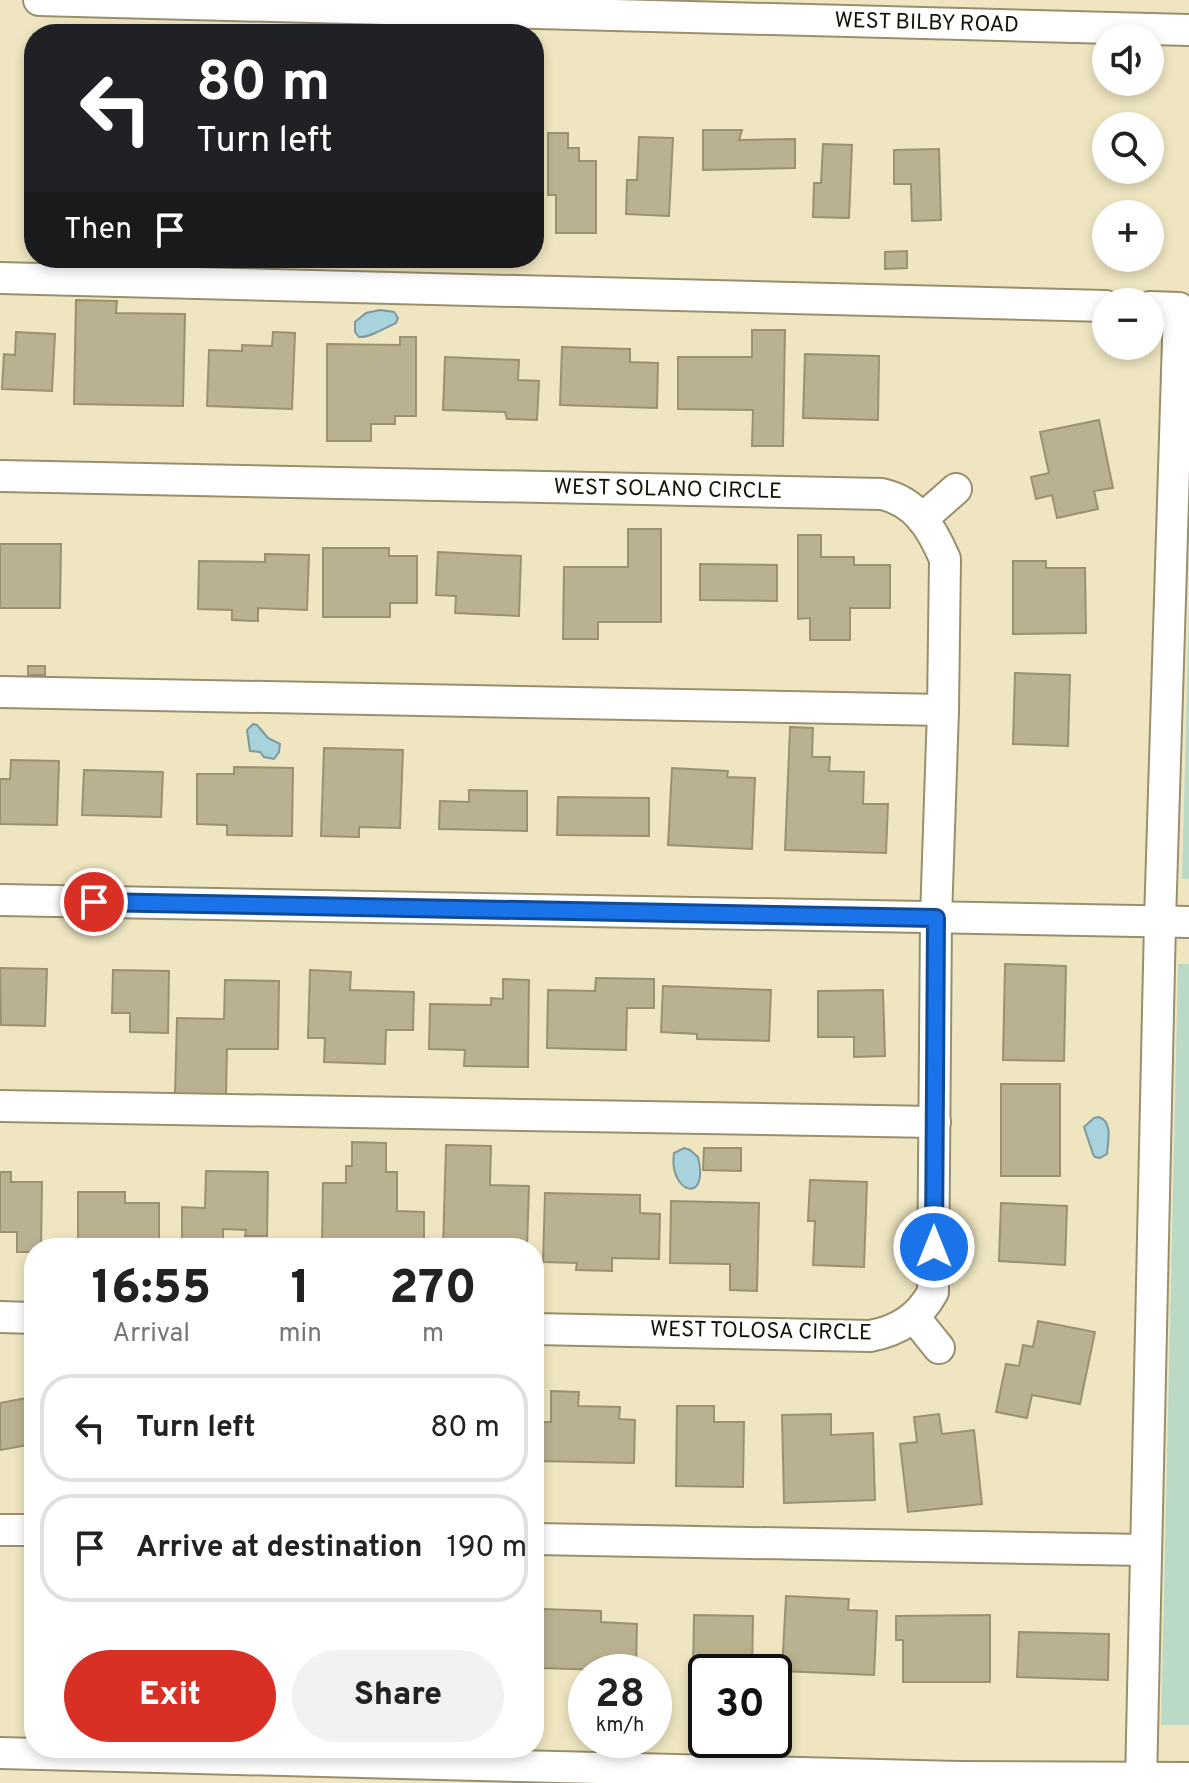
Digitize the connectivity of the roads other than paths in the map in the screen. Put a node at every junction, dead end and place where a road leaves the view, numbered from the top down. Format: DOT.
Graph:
graph roads {
  1 [pos="39,0"];
  2 [pos="1128,14"];
  3 [pos="1189,30"];
  4 [pos="0,278"];
  5 [pos="1092,306"];
  6 [pos="1164,307"];
  7 [pos="0,476"];
  8 [pos="956,489"];
  9 [pos="922,519"];
  10 [pos="0,692"];
  11 [pos="943,710"];
  12 [pos="0,900"];
  13 [pos="936,918"];
  14 [pos="1175,922"];
  15 [pos="0,1106"];
  16 [pos="935,1122"];
  17 [pos="0,1317"];
  18 [pos="914,1317"];
  19 [pos="24,1318"];
  20 [pos="544,1329"];
  21 [pos="939,1348"];
  22 [pos="0,1530"];
  23 [pos="24,1530"];
  24 [pos="544,1539"];
  25 [pos="1146,1550"];
  26 [pos="0,1753"];
  27 [pos="24,1754"];
  28 [pos="177,1758"];
  29 [pos="1189,1778"];
  30 [pos="958,1780"];
  31 [pos="1141,1780"];
  1 -- 2 [label="street, WEST BILBY ROAD"];
  2 -- 3 [label="street, WEST BILBY ROAD"];
  4 -- 5 [label="street"];
  6 -- 14 [label="street"];
  7 -- 9 [label="street, WEST SOLANO CIRCLE"];
  8 -- 9 [label="street"];
  9 -- 11 [label="street, WEST SOLANO CIRCLE"];
  10 -- 11 [label="street"];
  11 -- 13 [label="street, WEST SOLANO CIRCLE"];
  12 -- 13 [label="street"];
  13 -- 14 [label="street"];
  13 -- 16 [label="street"];
  14 -- 25 [label="street"];
  15 -- 16 [label="street"];
  16 -- 18 [label="street"];
  17 -- 19 [label="street"];
  18 -- 20 [label="street, WEST TOLOSA CIRCLE"];
  18 -- 21 [label="street"];
  22 -- 23 [label="street"];
  24 -- 25 [label="street"];
  25 -- 31 [label="street"];
  26 -- 27 [label="street"];
  28 -- 30 [label="street"];
  29 -- 31 [label="street"];
  30 -- 31 [label="street"];
}
